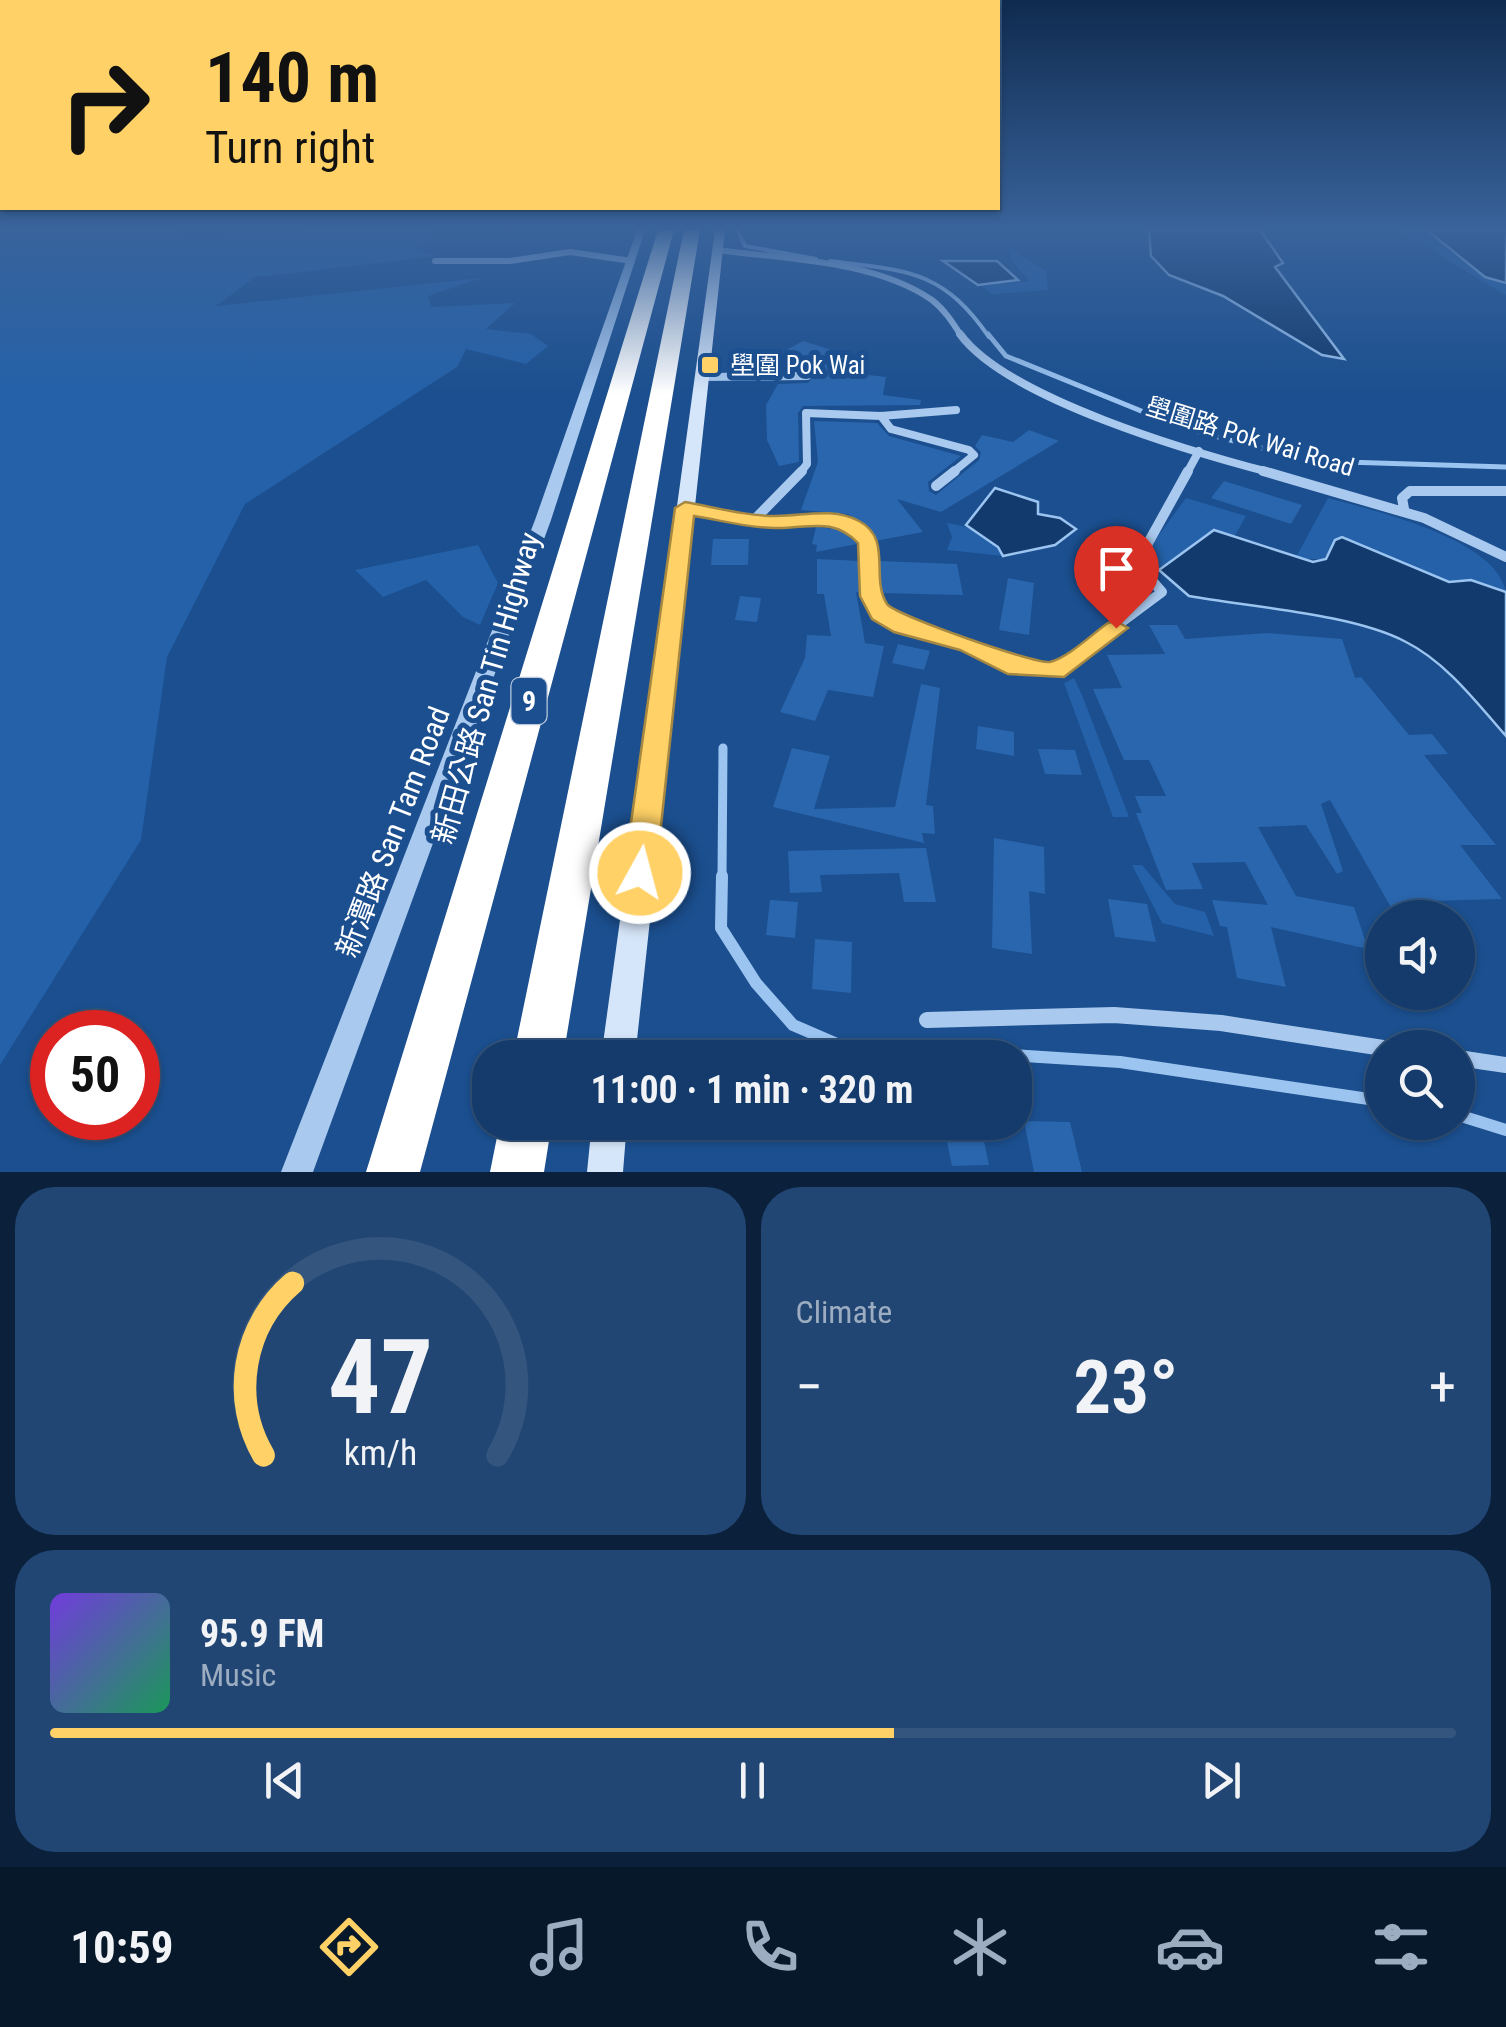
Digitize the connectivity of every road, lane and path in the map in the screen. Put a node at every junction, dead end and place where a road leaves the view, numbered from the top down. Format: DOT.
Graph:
graph roads {
  1 [pos="624,285"];
  2 [pos="650,285"];
  3 [pos="699,285"];
  4 [pos="706,285"];
  5 [pos="898,285"];
  6 [pos="807,376"];
  7 [pos="701,377"];
  8 [pos="956,410"];
  9 [pos="881,416"];
  10 [pos="1200,451"];
  11 [pos="936,486"];
  12 [pos="1506,492"];
  13 [pos="685,508"];
  14 [pos="1404,509"];
  15 [pos="756,518"];
  16 [pos="1506,557"];
  17 [pos="926,1020"];
  18 [pos="542,1040"];
  19 [pos="620,1040"];
  20 [pos="1365,1045"];
  21 [pos="1475,1060"];
  22 [pos="1506,1065"];
  23 [pos="522,1140"];
  24 [pos="608,1140"];
  25 [pos="298,1172"];
  26 [pos="393,1172"];
  27 [pos="516,1172"];
  28 [pos="605,1172"];
  1 -- 25 [label="street, 新潭路 San Tam Road"];
  2 -- 26 [label="highway, 新田公路 San Tin Highway / 9"];
  3 -- 18 [label="highway"];
  4 -- 7 [label="main road"];
  5 -- 10 [label="street, 壆圍路 Pok Wai Road"];
  6 -- 7 [label="street"];
  7 -- 13 [label="main road"];
  8 -- 9 [label="street"];
  9 -- 11 [label="street"];
  9 -- 15 [label="street"];
  10 -- 14 [label="street, 壆圍路 Pok Wai Road"];
  10 -- 15 [label="street"];
  12 -- 14 [label="street"];
  13 -- 15 [label="street"];
  13 -- 19 [label="main road"];
  14 -- 16 [label="street, 壆圍路 Pok Wai Road"];
  17 -- 20 [label="street"];
  21 -- 22 [label="street"];
  23 -- 27 [label="highway"];
  24 -- 28 [label="main road"];
}
